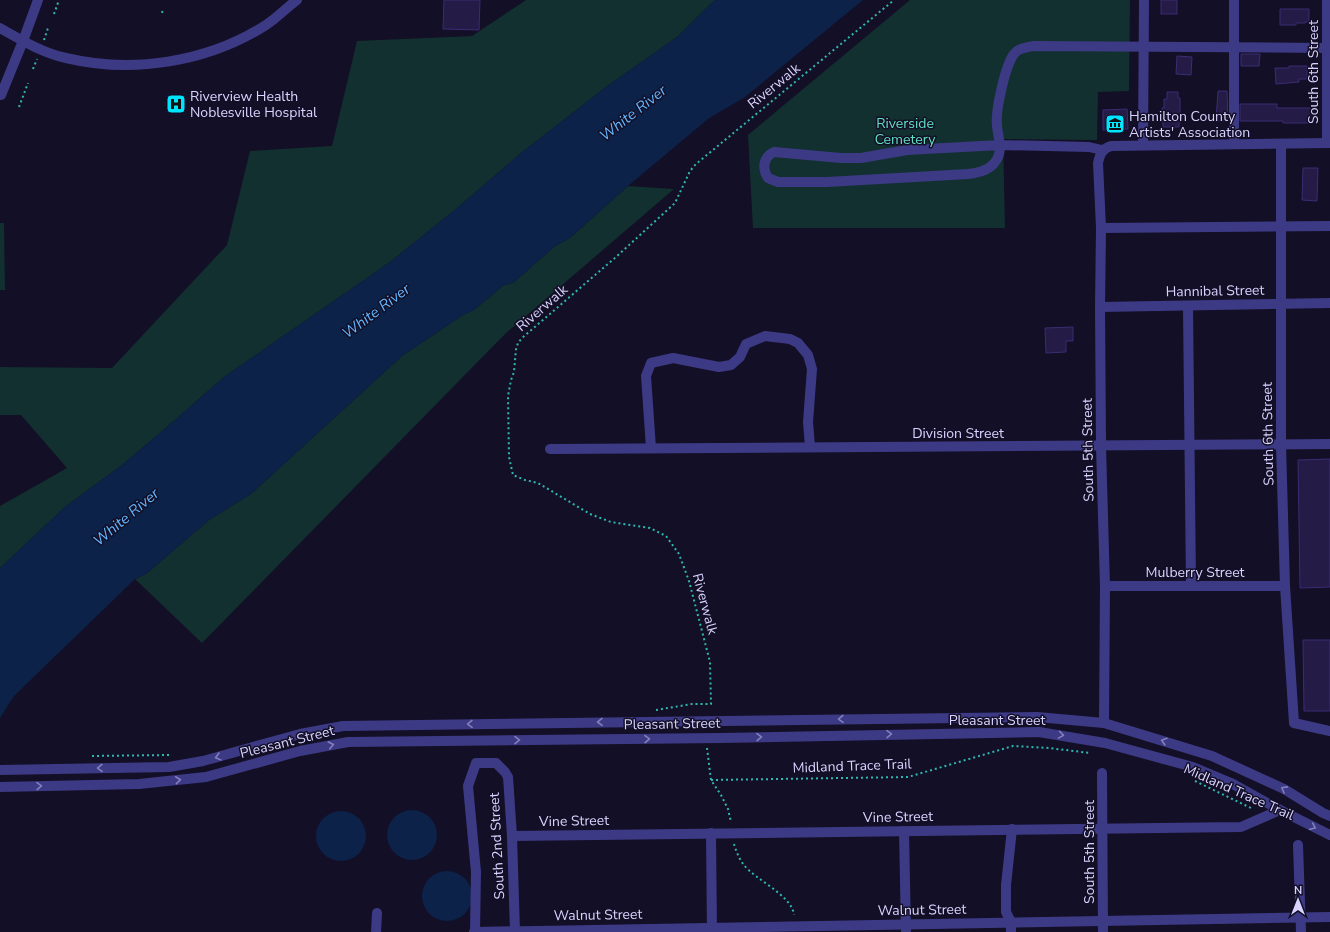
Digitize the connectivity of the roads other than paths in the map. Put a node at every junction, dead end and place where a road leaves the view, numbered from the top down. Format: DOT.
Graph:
graph roads {
  1 [pos="38,0"];
  2 [pos="297,0"];
  3 [pos="1144,0"];
  4 [pos="1234,0"];
  5 [pos="1327,0"];
  6 [pos="0,28"];
  7 [pos="23,41"];
  8 [pos="1144,47"];
  9 [pos="1234,48"];
  10 [pos="1329,48"];
  11 [pos="1,95"];
  12 [pos="1328,143"];
  13 [pos="1000,144"];
  14 [pos="1234,144"];
  15 [pos="1280,144"];
  16 [pos="1143,145"];
  17 [pos="1102,150"];
  18 [pos="1281,226"];
  19 [pos="1330,226"];
  20 [pos="1101,228"];
  21 [pos="1281,304"];
  22 [pos="1330,304"];
  23 [pos="1188,306"];
  24 [pos="1100,307"];
  25 [pos="1330,444"];
  26 [pos="1190,445"];
  27 [pos="1281,445"];
  28 [pos="1101,446"];
  29 [pos="810,447"];
  30 [pos="651,448"];
  31 [pos="550,449"];
  32 [pos="1105,586"];
  33 [pos="1191,586"];
  34 [pos="1285,586"];
  35 [pos="1104,723"];
  36 [pos="1330,731"];
  37 [pos="0,770"];
  38 [pos="1102,772"];
  39 [pos="0,786"];
  40 [pos="1280,810"];
  41 [pos="1330,816"];
  42 [pos="1102,828"];
  43 [pos="1012,829"];
  44 [pos="904,831"];
  45 [pos="711,833"];
  46 [pos="1330,834"];
  47 [pos="512,836"];
  48 [pos="1298,845"];
  49 [pos="377,913"];
  50 [pos="1301,917"];
  51 [pos="1330,917"];
  52 [pos="1103,921"];
  53 [pos="1011,927"];
  54 [pos="906,928"];
  55 [pos="712,930"];
  56 [pos="515,931"];
  57 [pos="376,932"];
  58 [pos="475,932"];
  59 [pos="1103,932"];
  60 [pos="1301,932"];
  1 -- 7 [label="street"];
  2 -- 7 [label="street"];
  3 -- 8 [label="street"];
  4 -- 9 [label="street"];
  5 -- 10 [label="street, South 6th Street"];
  6 -- 7 [label="street"];
  7 -- 11 [label="street"];
  8 -- 9 [label="street"];
  8 -- 13 [label="street"];
  8 -- 16 [label="street"];
  9 -- 10 [label="street"];
  9 -- 14 [label="street"];
  10 -- 12 [label="street, South 6th Street"];
  12 -- 15 [label="street"];
  13 -- 13 [label="street"];
  13 -- 17 [label="street"];
  14 -- 15 [label="street"];
  14 -- 16 [label="street"];
  15 -- 18 [label="street, South 6th Street"];
  16 -- 17 [label="street"];
  17 -- 20 [label="street, South 5th Street"];
  18 -- 19 [label="street"];
  18 -- 20 [label="street"];
  18 -- 21 [label="street, South 6th Street"];
  20 -- 24 [label="street, South 5th Street"];
  21 -- 22 [label="street, Hannibal Street"];
  21 -- 23 [label="street, Hannibal Street"];
  21 -- 27 [label="street, South 6th Street"];
  23 -- 24 [label="street, Hannibal Street"];
  23 -- 26 [label="street"];
  24 -- 28 [label="street, South 5th Street"];
  25 -- 27 [label="street, Division Street"];
  26 -- 27 [label="street, Division Street"];
  26 -- 28 [label="street, Division Street"];
  26 -- 33 [label="street"];
  27 -- 34 [label="street, South 6th Street"];
  28 -- 29 [label="street, Division Street"];
  28 -- 32 [label="street, South 5th Street"];
  29 -- 30 [label="street, Division Street"];
  29 -- 30 [label="street"];
  30 -- 31 [label="street, Division Street"];
  32 -- 33 [label="street, Mulberry Street"];
  32 -- 35 [label="street, South 5th Street"];
  33 -- 34 [label="street, Mulberry Street"];
  34 -- 36 [label="street, South 6th Street"];
  35 -- 37 [label="street, Pleasant Street, one-way"];
  41 -- 35 [label="street, Pleasant Street, one-way"];
  38 -- 42 [label="street, South 5th Street"];
  39 -- 40 [label="street, Pleasant Street, one-way"];
  40 -- 42 [label="street, Vine Street"];
  40 -- 46 [label="street, Pleasant Street, one-way"];
  42 -- 43 [label="street, Vine Street"];
  42 -- 52 [label="street, South 5th Street"];
  43 -- 44 [label="street, Vine Street"];
  43 -- 53 [label="street"];
  44 -- 45 [label="street, Vine Street"];
  44 -- 54 [label="street"];
  45 -- 47 [label="street, Vine Street"];
  45 -- 55 [label="street"];
  47 -- 56 [label="street, South 2nd Street"];
  47 -- 58 [label="street, South 2nd Street"];
  48 -- 50 [label="street"];
  49 -- 57 [label="street"];
  50 -- 51 [label="street, Walnut Street"];
  50 -- 52 [label="street, Walnut Street"];
  50 -- 60 [label="street"];
  52 -- 53 [label="street, Walnut Street"];
  52 -- 59 [label="street, South 5th Street"];
  53 -- 54 [label="street, Walnut Street"];
  54 -- 55 [label="street, Walnut Street"];
  55 -- 56 [label="street, Walnut Street"];
  56 -- 58 [label="street, Walnut Street"];
}
